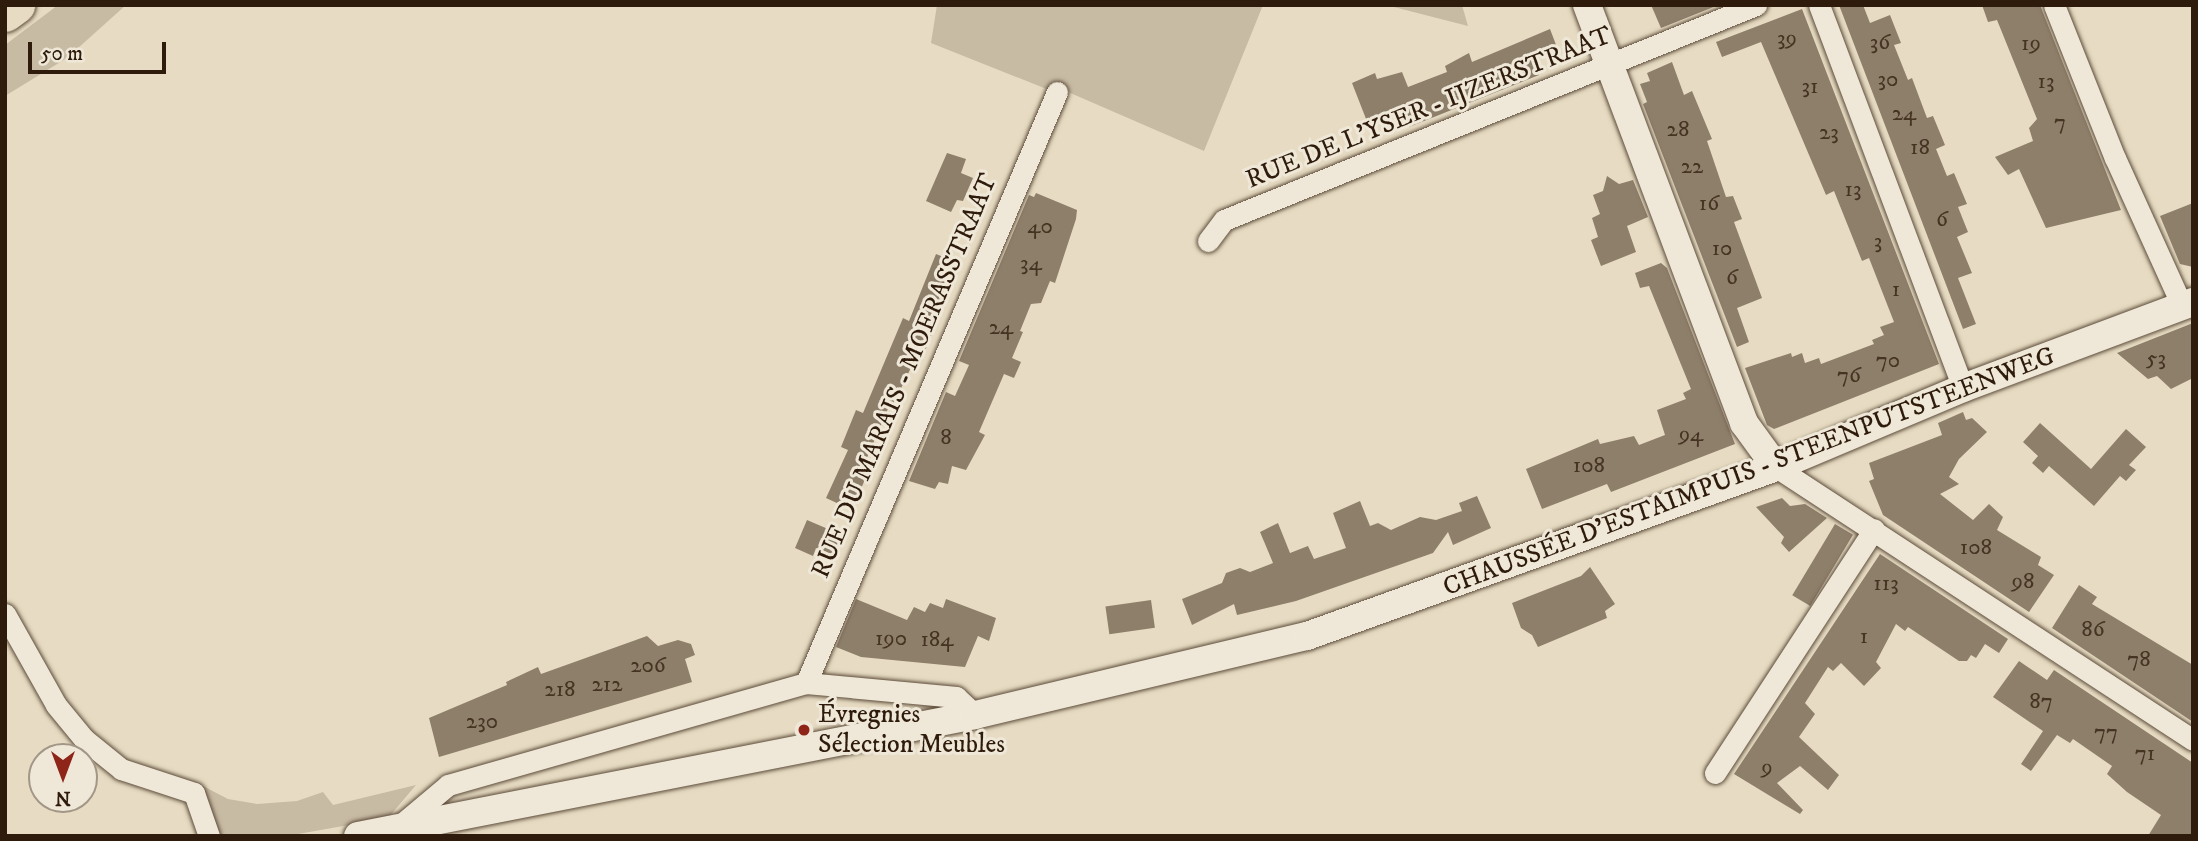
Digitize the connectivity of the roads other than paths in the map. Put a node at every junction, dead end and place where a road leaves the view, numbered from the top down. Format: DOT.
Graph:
graph roads {
  1 [pos="16,5"];
  2 [pos="1587,5"];
  3 [pos="1756,5"];
  4 [pos="1819,5"];
  5 [pos="2054,5"];
  6 [pos="5,13"];
  7 [pos="1609,67"];
  8 [pos="1056,92"];
  9 [pos="1208,241"];
  10 [pos="2187,304"];
  11 [pos="1963,388"];
  12 [pos="1776,467"];
  13 [pos="1874,529"];
  14 [pos="5,614"];
  15 [pos="806,683"];
  16 [pos="975,715"];
  17 [pos="2193,740"];
  18 [pos="1715,773"];
  19 [pos="397,827"];
  20 [pos="209,836"];
  21 [pos="358,836"];
  1 -- 6 [label="highway"];
  2 -- 7 [label="main road"];
  3 -- 7 [label="street, RUE DE L'YSER - IJZERSTRAAT"];
  4 -- 11 [label="street"];
  5 -- 10 [label="street"];
  7 -- 9 [label="street, RUE DE L'YSER - IJZERSTRAAT"];
  7 -- 12 [label="main road"];
  8 -- 15 [label="street, RUE DU MARAIS - MOERASSTRAAT"];
  10 -- 11 [label="main road, CHAUSSÉE D'ESTAIMPUIS - STEENPUTSTEENWEG"];
  11 -- 12 [label="main road, CHAUSSÉE D'ESTAIMPUIS - STEENPUTSTEENWEG"];
  12 -- 13 [label="street"];
  12 -- 16 [label="main road, CHAUSSÉE D'ESTAIMPUIS - STEENPUTSTEENWEG"];
  13 -- 17 [label="street"];
  13 -- 18 [label="street"];
  14 -- 20 [label="street"];
  15 -- 16 [label="street"];
  15 -- 19 [label="street"];
  16 -- 19 [label="main road, CHAUSSÉE D'ESTAIMPUIS - STEENPUTSTEENWEG"];
  19 -- 21 [label="main road, CHAUSSÉE D'ESTAIMPUIS - STEENPUTSTEENWEG"];
}
